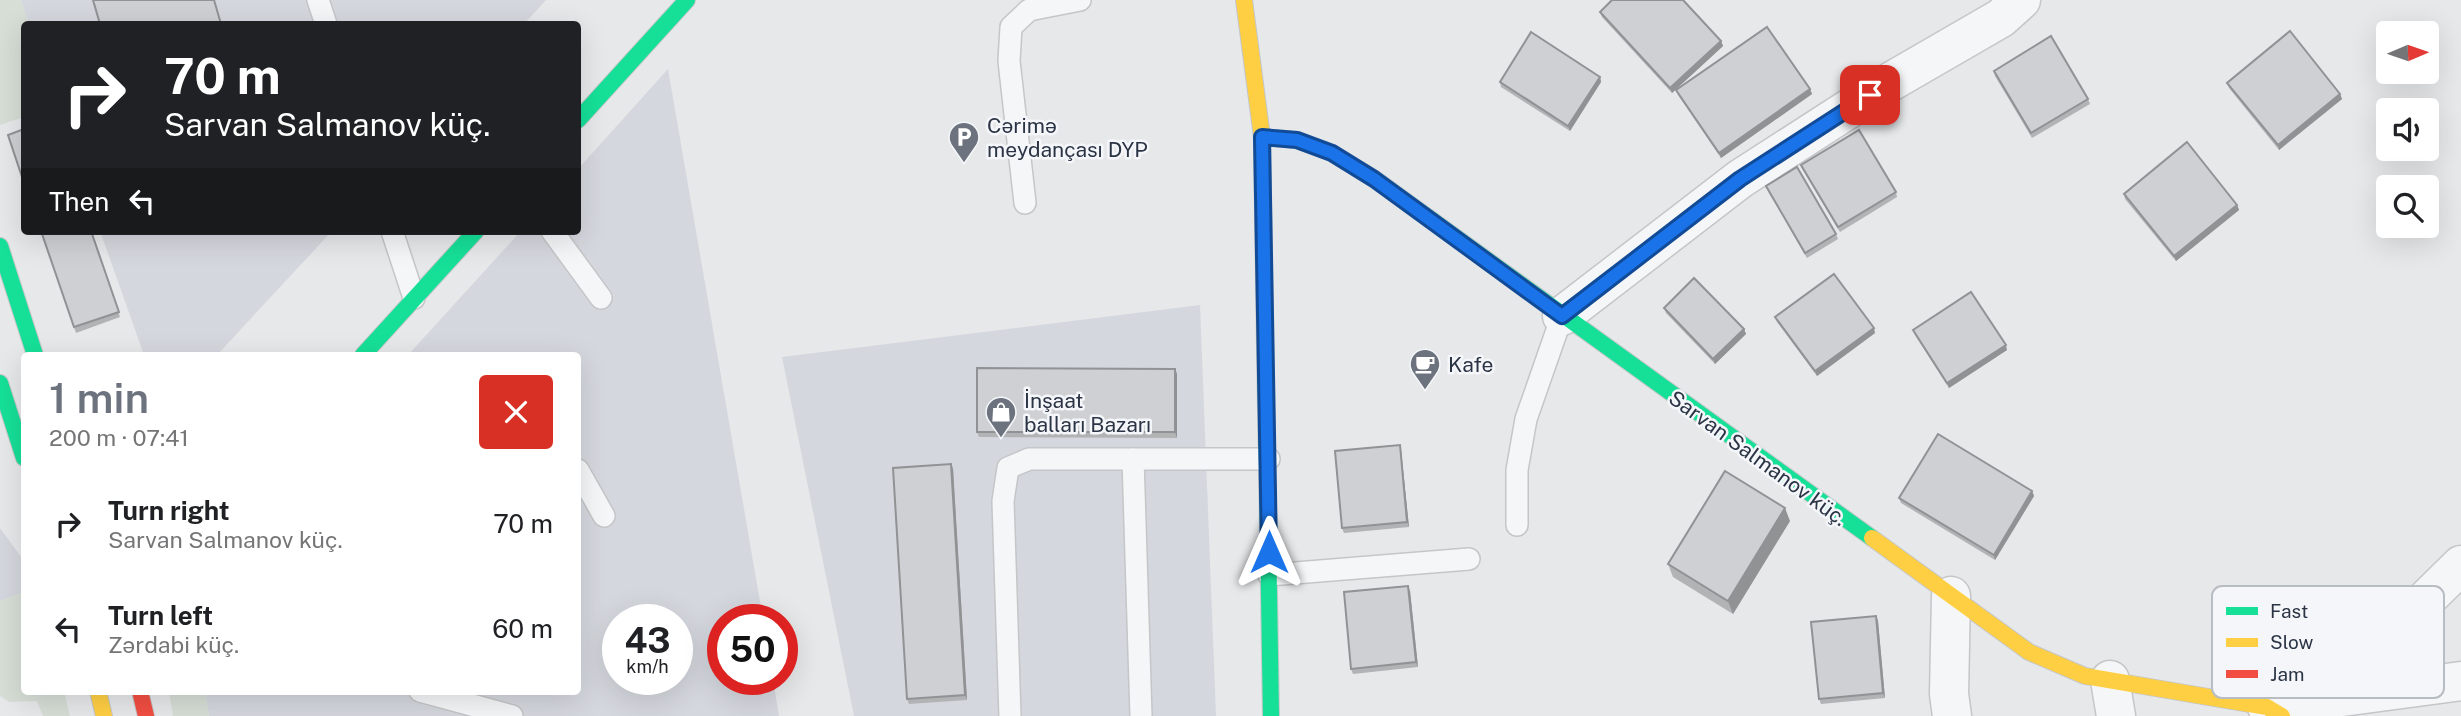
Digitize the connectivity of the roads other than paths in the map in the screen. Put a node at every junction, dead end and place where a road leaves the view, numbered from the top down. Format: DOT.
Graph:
graph roads {
  1 [pos="318,0"];
  2 [pos="687,0"];
  3 [pos="1080,0"];
  4 [pos="1244,0"];
  5 [pos="2021,0"];
  6 [pos="325,21"];
  7 [pos="581,117"];
  8 [pos="1262,137"];
  9 [pos="1025,203"];
  10 [pos="394,235"];
  11 [pos="472,235"];
  12 [pos="555,235"];
  13 [pos="0,246"];
  14 [pos="601,298"];
  15 [pos="414,299"];
  16 [pos="1562,316"];
  17 [pos="34,352"];
  18 [pos="366,352"];
  19 [pos="0,383"];
  20 [pos="21,449"];
  21 [pos="1133,459"];
  22 [pos="1269,459"];
  23 [pos="581,475"];
  24 [pos="604,516"];
  25 [pos="1517,524"];
  26 [pos="1469,559"];
  27 [pos="2461,565"];
  28 [pos="1269,575"];
  29 [pos="2440,586"];
  30 [pos="1951,596"];
  31 [pos="99,695"];
  32 [pos="141,695"];
  33 [pos="435,695"];
  34 [pos="2113,698"];
  35 [pos="2333,698"];
  36 [pos="2325,699"];
  37 [pos="2275,711"];
  38 [pos="104,716"];
  39 [pos="146,716"];
  40 [pos="512,716"];
  41 [pos="1010,716"];
  42 [pos="1140,716"];
  43 [pos="1271,716"];
  44 [pos="1952,716"];
  1 -- 6 [label="lane"];
  2 -- 7 [label="street"];
  3 -- 9 [label="lane"];
  4 -- 8 [label="street"];
  5 -- 16 [label="street"];
  8 -- 16 [label="street, Sarvan Salmanov küç."];
  8 -- 22 [label="street"];
  10 -- 15 [label="lane"];
  11 -- 15 [label="street"];
  12 -- 14 [label="lane"];
  13 -- 17 [label="street"];
  15 -- 18 [label="street"];
  16 -- 25 [label="lane"];
  16 -- 30 [label="street, Sarvan Salmanov küç."];
  19 -- 20 [label="street"];
  21 -- 22 [label="lane"];
  21 -- 41 [label="lane"];
  21 -- 42 [label="lane"];
  22 -- 28 [label="street"];
  23 -- 24 [label="lane"];
  26 -- 28 [label="lane"];
  27 -- 29 [label="street"];
  28 -- 43 [label="street"];
  30 -- 34 [label="street, Sarvan Salmanov küç."];
  30 -- 44 [label="street"];
  31 -- 38 [label="street"];
  32 -- 39 [label="street"];
  33 -- 40 [label="lane"];
  34 -- 37 [label="street, Sarvan Salmanov küç."];
  35 -- 36 [label="street"];
  36 -- 37 [label="street"];
}
